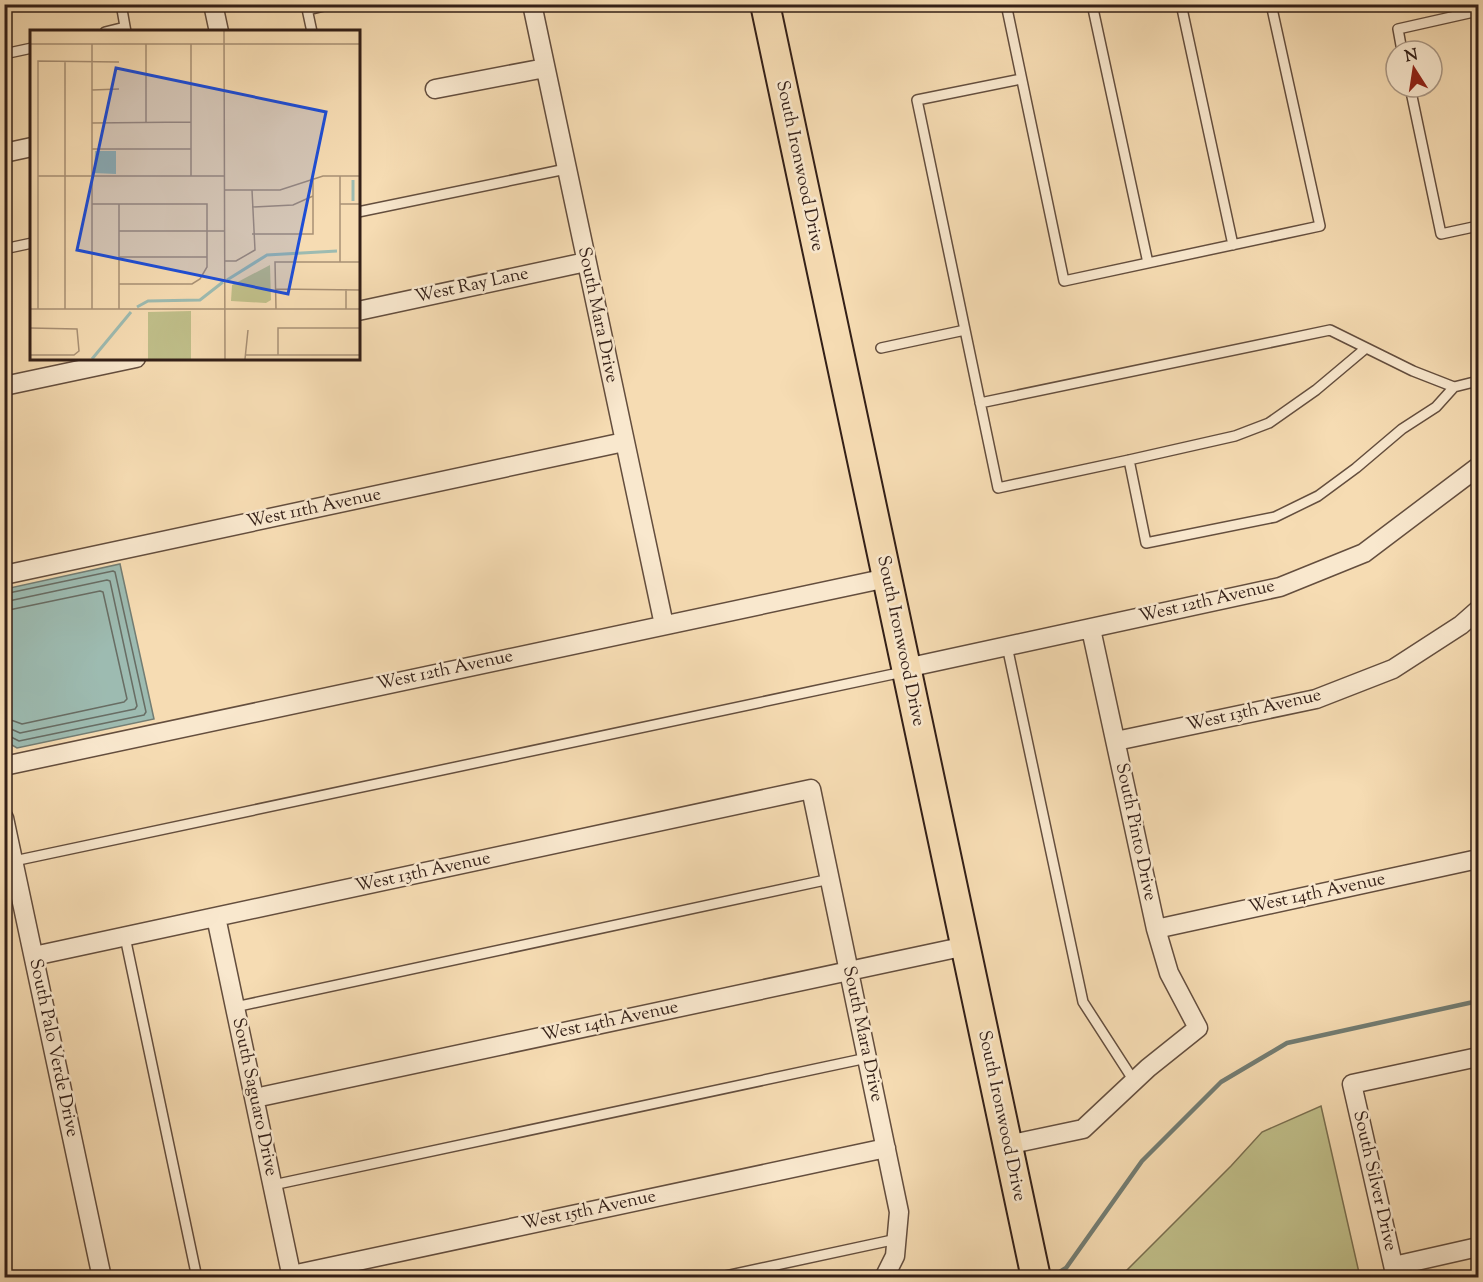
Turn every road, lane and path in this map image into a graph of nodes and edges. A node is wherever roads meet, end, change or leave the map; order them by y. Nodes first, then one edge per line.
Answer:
1 (121, 4) edge
2 (213, 4) edge
3 (332, 4) edge
4 (532, 4) edge
5 (765, 4) edge
6 (1006, 4) edge
7 (1092, 4) edge
8 (1181, 4) edge
9 (1271, 4) edge
10 (1477, 4) edge
11 (307, 7) edge
12 (1479, 11) edge
13 (126, 29) edge
14 (219, 30) edge
15 (312, 30) edge
16 (1400, 39) edge
17 (30, 48) edge
18 (4, 54) edge
19 (545, 68) junction
20 (1021, 79) junction
21 (435, 89) dead end
22 (1413, 99) edge
23 (30, 147) edge
24 (4, 153) edge
25 (566, 169) junction
26 (360, 212) edge
27 (1479, 226) edge
28 (30, 243) edge
29 (1233, 245) junction
30 (4, 249) edge
31 (586, 262) junction
32 (1148, 263) junction
33 (360, 311) edge
34 (965, 330) junction
35 (881, 348) dead end
36 (1366, 348) junction
37 (126, 360) edge
38 (1479, 381) edge
39 (4, 386) edge
40 (1454, 387) junction
41 (980, 403) junction
42 (624, 442) junction
43 (1129, 460) junction
44 (1479, 466) edge
45 (4, 575) edge
46 (887, 578) junction
47 (1479, 610) edge
48 (663, 625) junction
49 (1091, 628) junction
50 (1007, 646) junction
51 (907, 670) junction
52 (1116, 741) junction
53 (4, 766) edge
54 (811, 789) joint
55 (4, 818) edge
56 (1479, 860) edge
57 (14, 861) junction
58 (830, 879) junction
59 (216, 917) junction
60 (1156, 929) junction
61 (124, 937) junction
62 (966, 946) junction
63 (34, 956) junction
64 (848, 971) junction
65 (235, 1007) junction
66 (1479, 1057) edge
67 (867, 1058) junction
68 (1134, 1081) junction
69 (255, 1098) junction
70 (1007, 1145) junction
71 (886, 1148) junction
72 (273, 1185) junction
73 (897, 1239) junction
74 (1479, 1247) edge
75 (1035, 1272) edge
76 (1395, 1272) edge
77 (292, 1276) edge
78 (102, 1278) edge
79 (197, 1278) edge
80 (716, 1278) edge
81 (884, 1278) edge

1 - 13 lane
2 - 14 street
3 - 11 lane
4 - 19 street, South Mara Drive
5 - 46 main road, South Ironwood Drive
6 - 20 lane
7 - 32 lane
8 - 29 lane
9 - 29 lane
10 - 12 lane
11 - 15 lane
12 - 16 lane
17 - 18 lane
19 - 21 street
19 - 25 street, South Mara Drive
20 - 32 lane
20 - 34 lane
22 - 27 lane
23 - 24 street
25 - 26 lane
25 - 31 street, South Mara Drive
28 - 30 lane
29 - 32 lane
31 - 33 street, West Ray Lane
31 - 42 street, South Mara Drive
34 - 35 lane
34 - 41 lane
36 - 40 lane
36 - 41 lane
36 - 43 lane
37 - 39 street
38 - 40 lane
40 - 43 lane
41 - 43 lane
42 - 45 street, West 11th Avenue
42 - 48 street, South Mara Drive
44 - 49 street, West 12th Avenue
46 - 48 street, West 12th Avenue
46 - 51 main road, South Ironwood Drive
47 - 52 street, West 13th Avenue
48 - 53 street, West 12th Avenue
49 - 50 street, West 12th Avenue
49 - 52 street, South Pinto Drive
50 - 51 street, West 12th Avenue
50 - 68 lane
51 - 57 lane
51 - 62 main road, South Ironwood Drive
52 - 60 street, South Pinto Drive
54 - 58 street, South Mara Drive
54 - 59 street, West 13th Avenue
55 - 57 street, South Palo Verde Drive
56 - 60 street, West 14th Avenue
57 - 63 street, South Palo Verde Drive
58 - 64 street, South Mara Drive
58 - 65 lane
59 - 61 street, West 13th Avenue
59 - 65 street, South Saguaro Drive
60 - 68 street, South Pinto Drive
61 - 63 street, West 13th Avenue
61 - 79 lane
62 - 64 street, West 14th Avenue
62 - 70 main road, South Ironwood Drive
63 - 78 street, South Palo Verde Drive
64 - 67 street, South Mara Drive
64 - 69 street, West 14th Avenue
65 - 69 street, South Saguaro Drive
66 - 76 street, South Silver Drive
67 - 71 street, South Mara Drive
67 - 72 lane
68 - 70 street
69 - 72 street, South Saguaro Drive
70 - 75 main road, South Ironwood Drive
71 - 73 street, South Mara Drive
71 - 77 street, West 15th Avenue
72 - 77 street, South Saguaro Drive
73 - 80 lane
73 - 81 street, South Mara Drive
74 - 76 street

